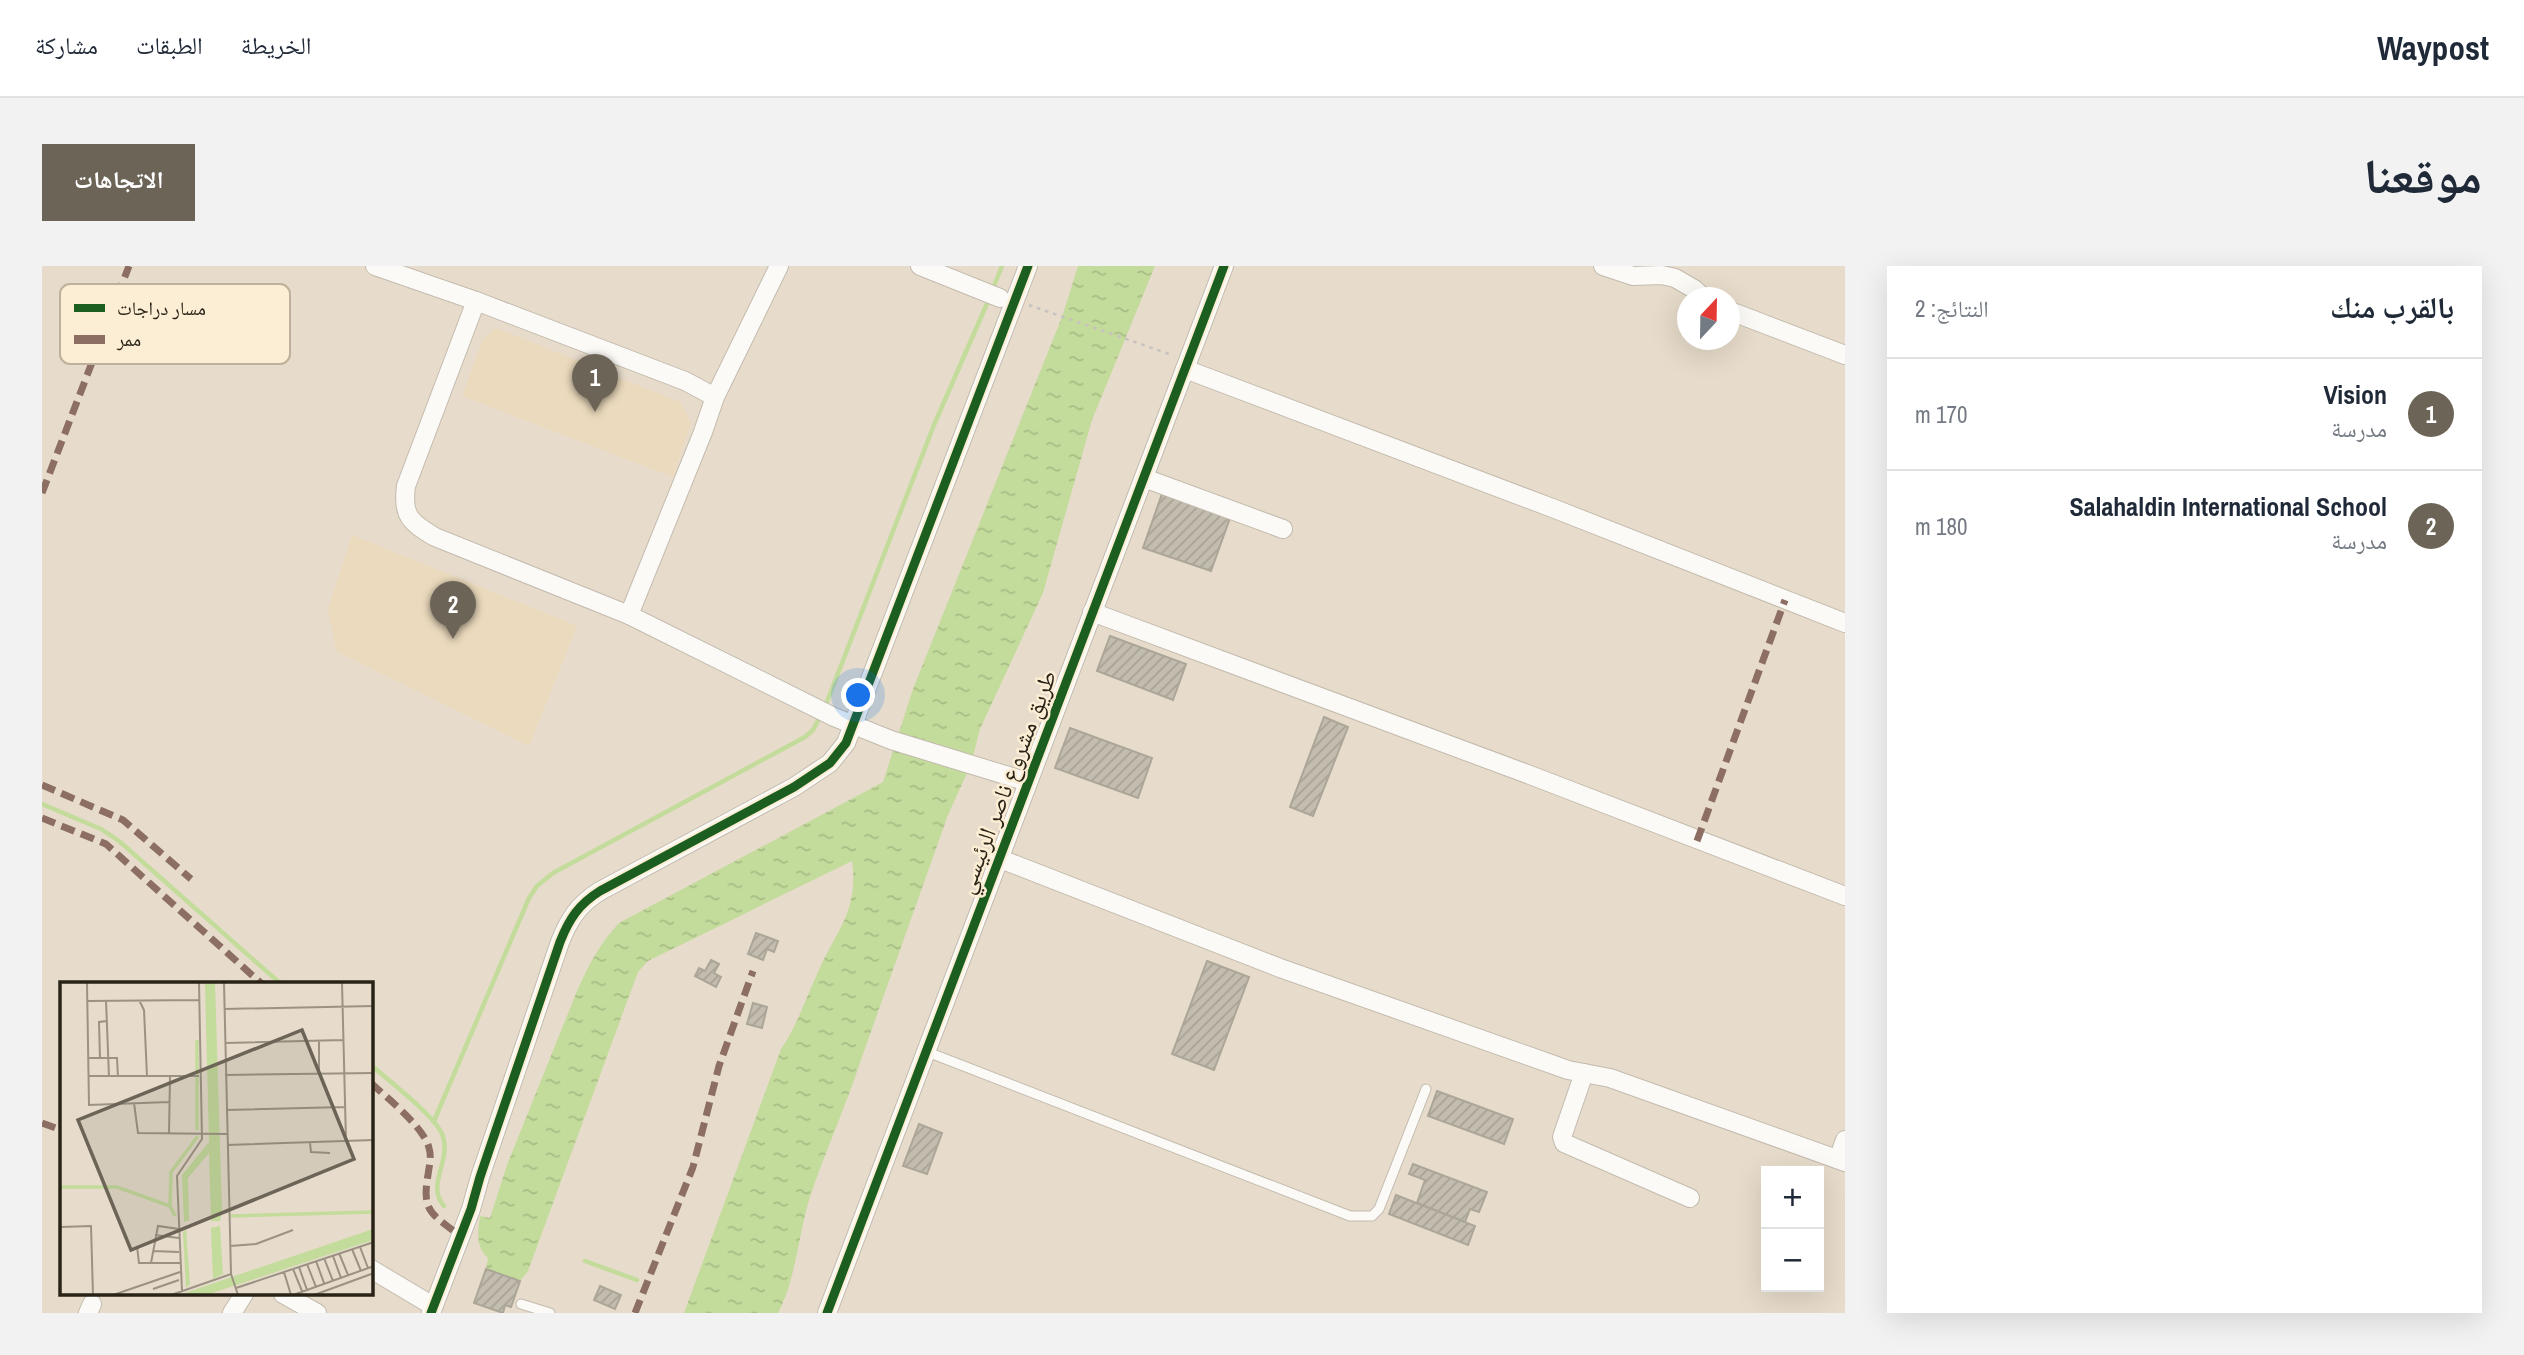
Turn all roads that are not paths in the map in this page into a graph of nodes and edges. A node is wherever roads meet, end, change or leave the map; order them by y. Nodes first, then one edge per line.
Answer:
1 (375, 266) edge
2 (779, 266) edge
3 (920, 266) edge
4 (1028, 266) edge
5 (1224, 266) edge
6 (1604, 266) edge
7 (1691, 287) edge
8 (1000, 298) dead end
9 (475, 301) junction
10 (1740, 315) edge
11 (1845, 355) edge
12 (1186, 365) junction
13 (715, 397) junction
14 (1144, 478) junction
15 (1283, 529) dead end
16 (1092, 612) junction
17 (629, 615) junction
18 (1844, 619) edge
19 (854, 725) junction
20 (1028, 782) junction
21 (998, 858) junction
22 (1845, 896) edge
23 (925, 1051) junction
24 (1584, 1073) junction
25 (1426, 1089) dead end
26 (1845, 1140) edge
27 (1841, 1160) edge
28 (1690, 1198) dead end
29 (373, 1270) edge
30 (243, 1296) edge
31 (287, 1296) edge
32 (521, 1304) dead end
33 (432, 1309) edge
34 (538, 1311) edge
35 (232, 1313) edge
36 (317, 1313) edge
37 (550, 1313) edge
38 (827, 1313) edge

1 - 9 street
2 - 13 street
3 - 8 street
4 - 19 street
5 - 12 street, طريق مشروع ناصر الرئيسي
6 - 7 street
9 - 13 street
9 - 17 street
10 - 11 street
12 - 14 street, طريق مشروع ناصر الرئيسي
12 - 18 street
13 - 17 street
14 - 15 street
14 - 16 street, طريق مشروع ناصر الرئيسي
16 - 20 street, طريق مشروع ناصر الرئيسي
16 - 22 street
17 - 19 street
19 - 20 street
19 - 33 street
20 - 21 street, طريق مشروع ناصر الرئيسي
21 - 23 street, طريق مشروع ناصر الرئيسي
21 - 24 street
23 - 25 lane
23 - 38 street, طريق مشروع ناصر الرئيسي
24 - 27 street
24 - 28 street
26 - 27 street
29 - 33 street
30 - 35 street
31 - 36 street
32 - 34 lane
34 - 37 lane

